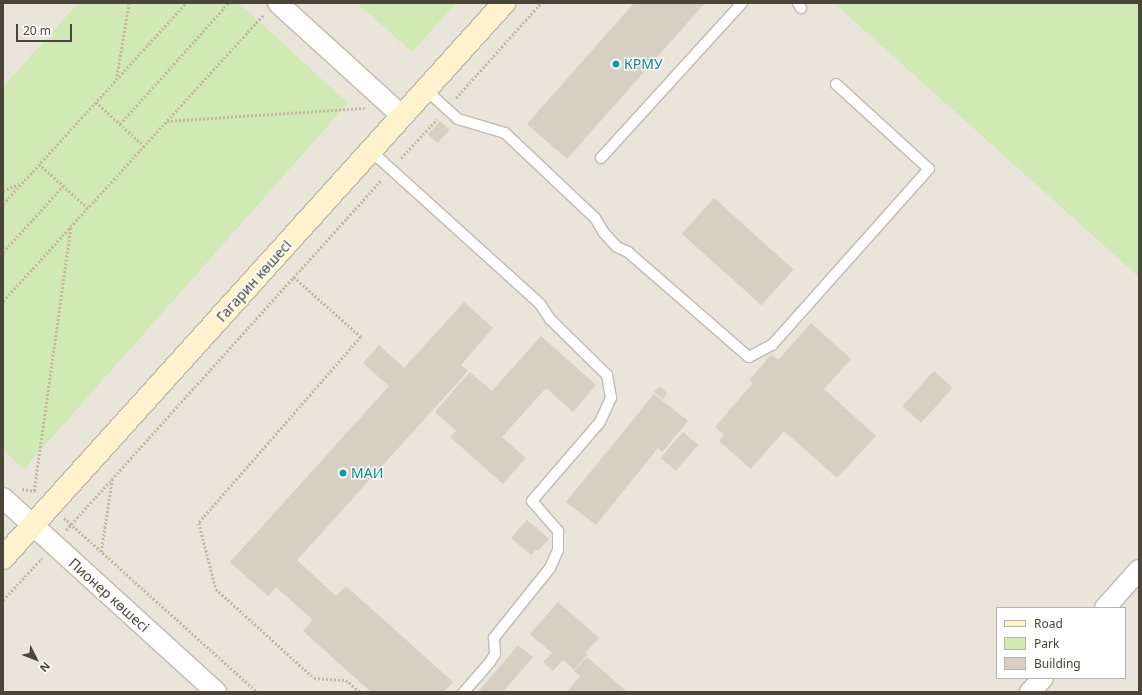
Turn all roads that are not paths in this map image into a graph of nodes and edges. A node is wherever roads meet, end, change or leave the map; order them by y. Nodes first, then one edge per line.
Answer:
1 (504, 3) edge
2 (742, 3) edge
3 (274, 6) edge
4 (836, 84) dead end
5 (426, 90) junction
6 (397, 111) junction
7 (372, 152) junction
8 (601, 158) dead end
9 (3, 498) edge
10 (33, 525) junction
11 (3, 558) edge
12 (1139, 570) edge
13 (1106, 607) edge
14 (216, 692) edge
15 (464, 692) edge

1 - 5 main road, Гагарин көшесі
2 - 8 lane
3 - 6 street
4 - 5 lane
5 - 6 main road, Гагарин көшесі
6 - 7 main road, Гагарин көшесі
7 - 10 main road, Гагарин көшесі
7 - 15 lane
9 - 10 street, Пионер көшесі
10 - 11 main road, Гагарин көшесі
10 - 14 street, Пионер көшесі
12 - 13 street

